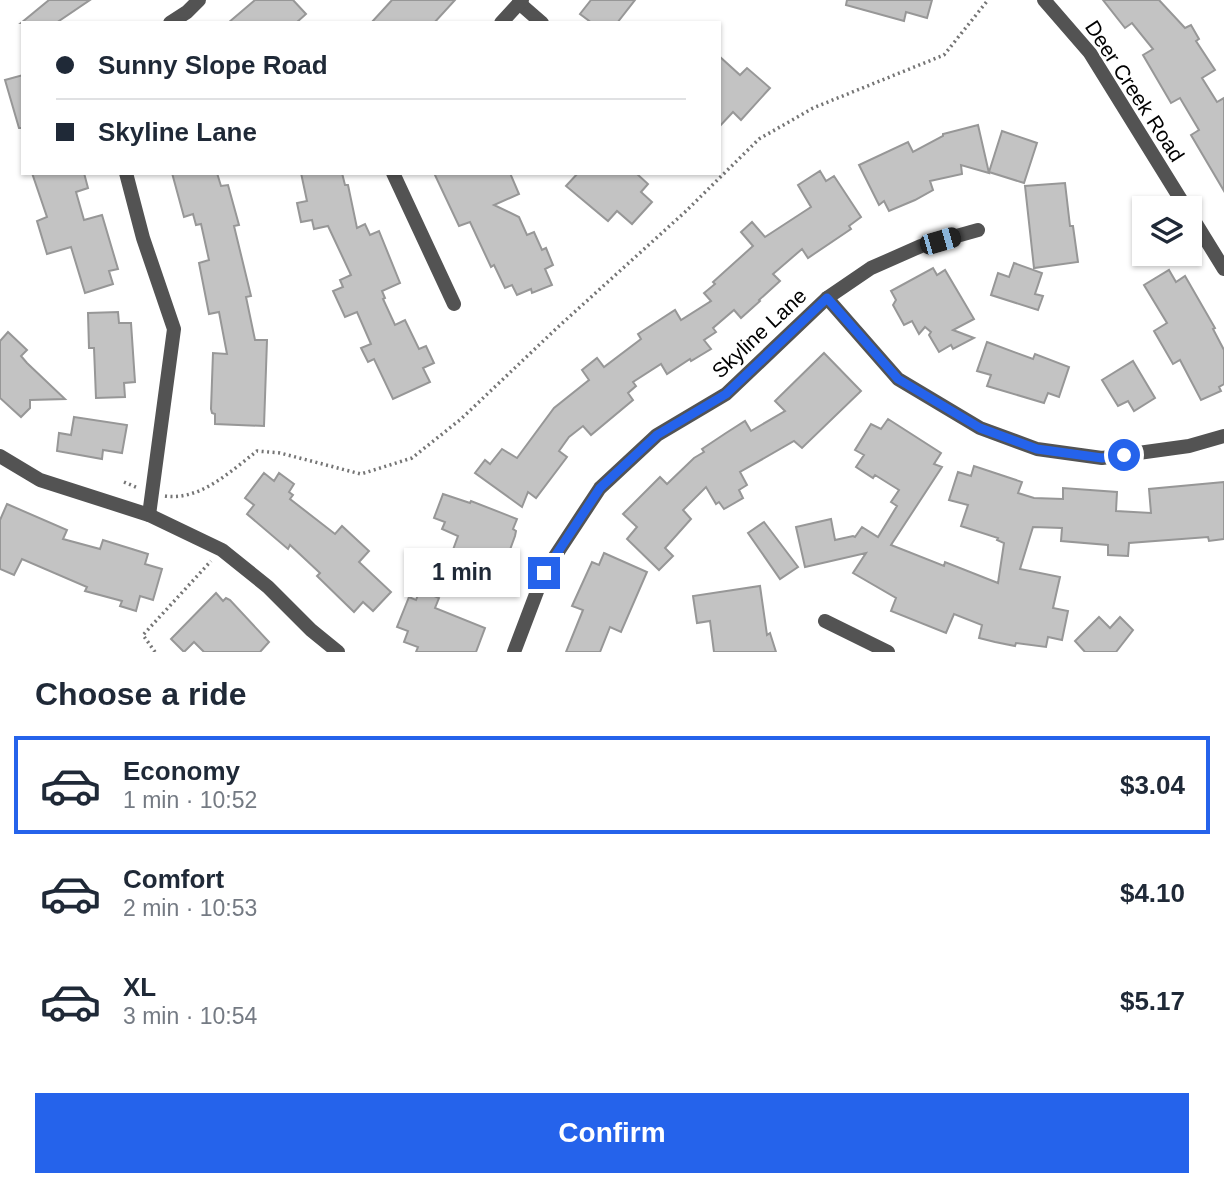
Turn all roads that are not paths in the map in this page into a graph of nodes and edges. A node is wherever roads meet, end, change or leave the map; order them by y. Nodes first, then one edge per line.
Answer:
1 (199, 0) edge
2 (1044, 0) edge
3 (521, 1) edge
4 (173, 21) edge
5 (503, 21) edge
6 (540, 21) edge
7 (127, 175) edge
8 (394, 175) edge
9 (1179, 196) edge
10 (978, 230) dead end
11 (1202, 233) edge
12 (1224, 269) edge
13 (827, 298) junction
14 (454, 304) dead end
15 (1224, 436) edge
16 (0, 456) edge
17 (149, 514) junction
18 (825, 621) dead end
19 (338, 652) edge
20 (514, 652) edge
21 (888, 652) edge

1 - 4 street
2 - 9 street, Deer Creek Road
3 - 5 street
3 - 6 street
7 - 17 street
8 - 14 street
10 - 13 street, Skyline Lane
11 - 12 street
13 - 15 street
13 - 20 street, Skyline Lane
16 - 17 street
17 - 19 street
18 - 21 street

